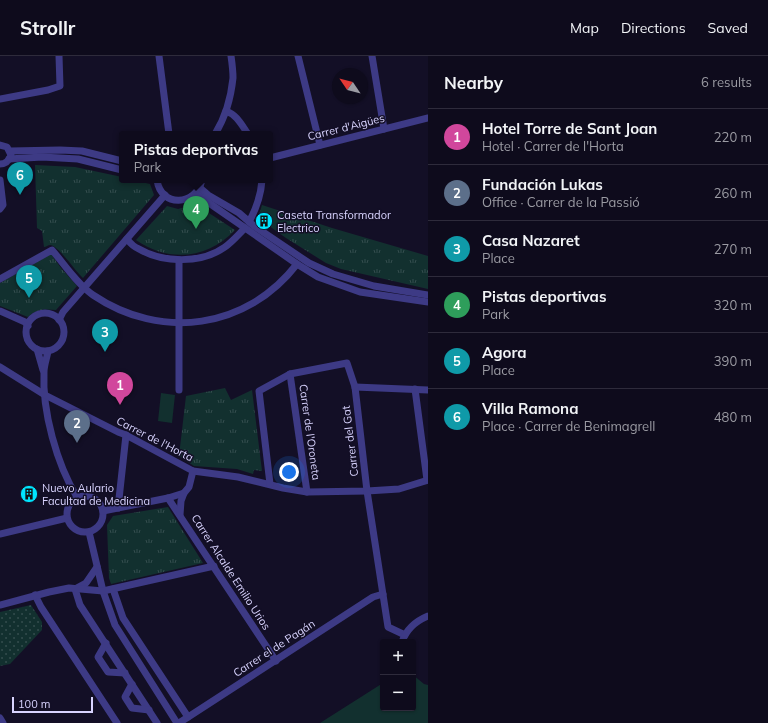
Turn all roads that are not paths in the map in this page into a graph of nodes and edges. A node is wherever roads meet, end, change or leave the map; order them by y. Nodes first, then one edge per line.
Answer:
1 (59, 56) edge
2 (159, 56) edge
3 (231, 56) edge
4 (298, 56) edge
5 (372, 56) edge
6 (0, 99) edge
7 (226, 111) junction
8 (428, 118) edge
9 (384, 129) junction
10 (169, 131) edge
11 (217, 131) edge
12 (246, 131) edge
13 (0, 145) edge
14 (320, 146) junction
15 (10, 151) junction
16 (273, 157) edge
17 (9, 160) junction
18 (119, 160) edge
19 (0, 164) edge
20 (119, 169) edge
21 (0, 171) edge
22 (0, 180) edge
23 (157, 183) edge
24 (201, 183) edge
25 (262, 183) edge
26 (198, 191) junction
27 (165, 195) junction
28 (0, 209) edge
29 (247, 225) junction
30 (127, 239) junction
31 (179, 260) junction
32 (297, 264) junction
33 (0, 279) edge
34 (84, 288) junction
35 (428, 295) edge
36 (428, 302) edge
37 (0, 311) edge
38 (57, 318) junction
39 (28, 323) junction
40 (180, 324) junction
41 (37, 349) junction
42 (48, 351) junction
43 (0, 367) edge
44 (44, 371) junction
45 (290, 374) junction
46 (355, 387) junction
47 (415, 389) junction
48 (179, 390) dead end
49 (428, 390) edge
50 (45, 395) junction
51 (126, 435) junction
52 (193, 471) junction
53 (428, 480) edge
54 (270, 484) junction
55 (307, 492) junction
56 (367, 492) junction
57 (184, 493) junction
58 (77, 498) junction
59 (168, 498) junction
60 (118, 508) junction
61 (103, 511) junction
62 (180, 515) junction
63 (67, 518) junction
64 (89, 532) junction
65 (0, 534) edge
66 (214, 566) junction
67 (97, 567) junction
68 (86, 583) junction
69 (101, 583) junction
70 (75, 588) junction
71 (113, 589) junction
72 (103, 591) junction
73 (383, 594) junction
74 (35, 595) junction
75 (0, 605) edge
76 (428, 616) edge
77 (405, 635) junction
78 (403, 639) edge
79 (106, 643) junction
80 (276, 661) junction
81 (125, 673) junction
82 (132, 684) junction
83 (149, 710) junction
84 (188, 717) junction
85 (0, 718) edge
86 (3, 723) edge
87 (117, 723) edge
88 (157, 723) edge
89 (178, 723) edge

1 - 6 street
2 - 10 street
3 - 7 street
4 - 14 street
5 - 9 street
7 - 11 street
7 - 12 street
8 - 9 street, Carrer d'Aigües
9 - 14 street, Carrer d'Aigües
13 - 15 street
14 - 16 street, Carrer d'Aigües
15 - 17 street
15 - 18 street
17 - 19 street
17 - 20 street
19 - 21 street
22 - 28 street
23 - 27 street
24 - 26 street
25 - 29 street
26 - 27 street
26 - 29 street
27 - 30 street
29 - 31 street
29 - 32 street
29 - 35 street
30 - 31 street
30 - 34 street
31 - 40 street
32 - 36 street
32 - 40 street
33 - 34 street
34 - 38 street
34 - 40 street
37 - 39 street
38 - 39 street
38 - 42 street
39 - 41 street
40 - 48 street
41 - 42 street
41 - 44 street
42 - 44 street
43 - 50 street, Carrer de l'Horta
44 - 50 street
45 - 46 street, Carrer del Gat
45 - 54 street
45 - 55 street, Carrer de l'Oroneta
46 - 47 street
46 - 56 street, Carrer del Gat
47 - 49 street
47 - 53 street
50 - 51 street, Carrer de l'Horta
50 - 58 street
51 - 52 street, Carrer de l'Horta
51 - 60 street
52 - 54 street, Carrer de l'Horta
52 - 57 street, Carrer Alcalde Emilio Urios
53 - 56 street, Carrer de l'Horta
54 - 55 street, Carrer de l'Horta
55 - 56 street, Carrer de l'Horta
56 - 73 street, Carrer del Gat
57 - 59 street
57 - 62 street, Carrer Alcalde Emilio Urios
58 - 61 street
58 - 63 street
59 - 60 street
59 - 62 street, Carrer Alcalde Emilio Urios
60 - 61 street
61 - 64 street
62 - 66 street, Carrer Alcalde Emilio Urios
63 - 64 street
63 - 65 street
64 - 67 street
66 - 71 street
66 - 80 street, Carrer Alcalde Emilio Urios
67 - 68 street
67 - 69 street
68 - 69 street
68 - 70 street
69 - 72 street
70 - 72 street
70 - 74 street
70 - 79 street
71 - 72 street
71 - 84 street
72 - 89 street
73 - 77 street, Carrer del Gat
73 - 80 street, Carrer el de Pagán
74 - 75 street
74 - 87 street
76 - 77 street
77 - 78 street
79 - 81 street
79 - 81 street
80 - 84 street, Carrer el de Pagán
81 - 82 street
82 - 83 street
82 - 83 street
83 - 88 street
84 - 89 street, Carrer el de Pagán
85 - 86 street

